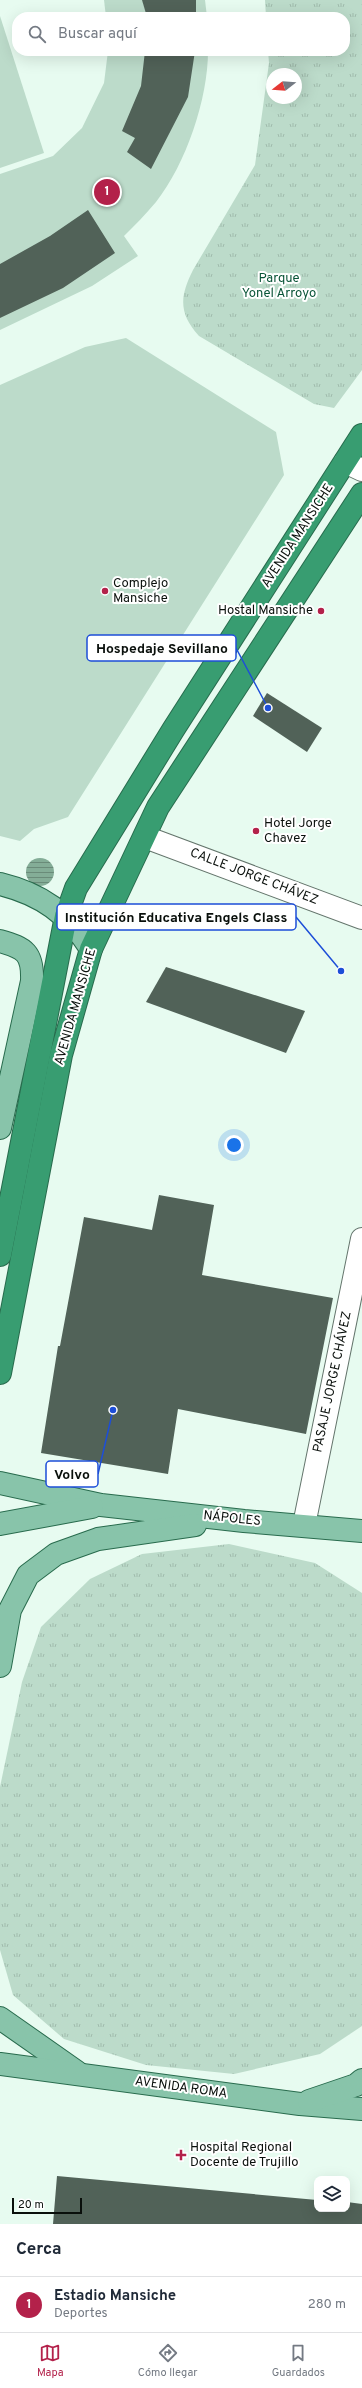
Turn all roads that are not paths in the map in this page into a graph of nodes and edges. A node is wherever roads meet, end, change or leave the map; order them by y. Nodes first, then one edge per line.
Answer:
1 (362, 435) edge
2 (354, 466) edge
3 (362, 494) edge
4 (145, 837) junction
5 (0, 884) edge
6 (66, 916) junction
7 (362, 918) edge
8 (0, 941) edge
9 (91, 949) junction
10 (0, 1128) edge
11 (362, 1239) edge
12 (0, 1255) edge
13 (0, 1373) edge
14 (0, 1483) edge
15 (102, 1505) junction
16 (244, 1521) junction
17 (0, 1524) edge
18 (304, 1525) junction
19 (362, 1531) edge
20 (0, 1666) edge
21 (0, 2018) edge
22 (0, 2064) edge
23 (80, 2074) junction
24 (362, 2080) edge
25 (300, 2104) junction
26 (362, 2109) edge

1 - 2 highway, AVENIDA MANSICHE
2 - 6 highway, AVENIDA MANSICHE
3 - 4 highway, AVENIDA MANSICHE
4 - 7 street, CALLE JORGE CHÁVEZ
4 - 9 highway, AVENIDA MANSICHE
5 - 6 main road
6 - 9 main road
6 - 12 highway, AVENIDA MANSICHE
8 - 10 main road
9 - 13 highway, AVENIDA MANSICHE
11 - 18 street, PASAJE JORGE CHÁVEZ
14 - 15 main road
15 - 16 main road, NÁPOLES
15 - 17 main road
16 - 18 main road, NÁPOLES
16 - 20 main road
18 - 19 main road, NÁPOLES
21 - 23 main road
22 - 23 main road, AVENIDA ROMA
23 - 25 main road, AVENIDA ROMA
24 - 25 main road
25 - 26 main road, AVENIDA ROMA

